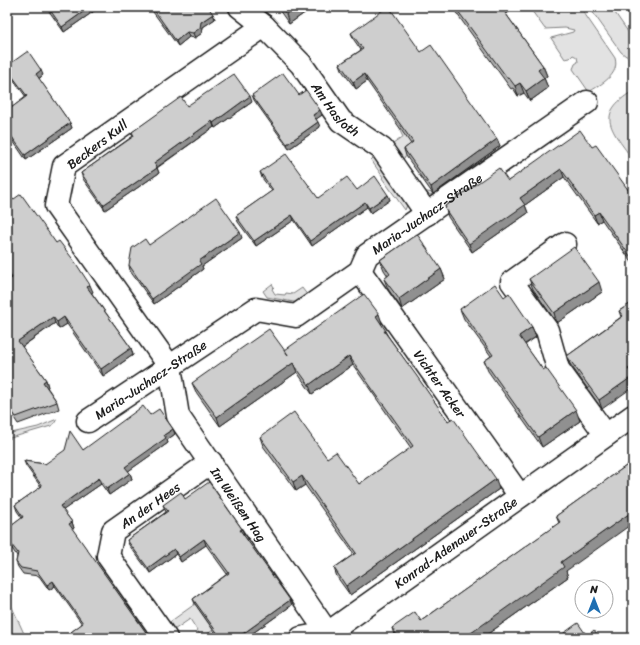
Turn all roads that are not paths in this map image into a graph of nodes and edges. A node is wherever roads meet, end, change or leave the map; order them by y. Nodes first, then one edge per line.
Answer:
1 (240, 7) edge
2 (264, 26) junction
3 (587, 102) dead end
4 (427, 214) junction
5 (565, 244) dead end
6 (360, 271) junction
7 (170, 367) junction
8 (633, 416) edge
9 (88, 422) dead end
10 (606, 435) junction
11 (211, 462) junction
12 (520, 496) junction
13 (330, 636) edge
14 (166, 638) edge
15 (301, 638) edge

1 - 2 street, Am Hasloth
2 - 4 street, Am Hasloth
2 - 7 street, Beckers Kull
3 - 4 street, Maria-Juchacz-Straße
4 - 6 street, Maria-Juchacz-Straße
5 - 10 street
6 - 7 street, Maria-Juchacz-Straße
6 - 12 street, Vichter Acker
7 - 9 street, Maria-Juchacz-Straße
7 - 11 street, Im Weißen Hag
8 - 10 street, Konrad-Adenauer-Straße
10 - 12 street, Konrad-Adenauer-Straße
11 - 13 street, Im Weißen Hag
11 - 14 street, An der Hees
12 - 13 street, Konrad-Adenauer-Straße
13 - 15 street, Konrad-Adenauer-Straße

